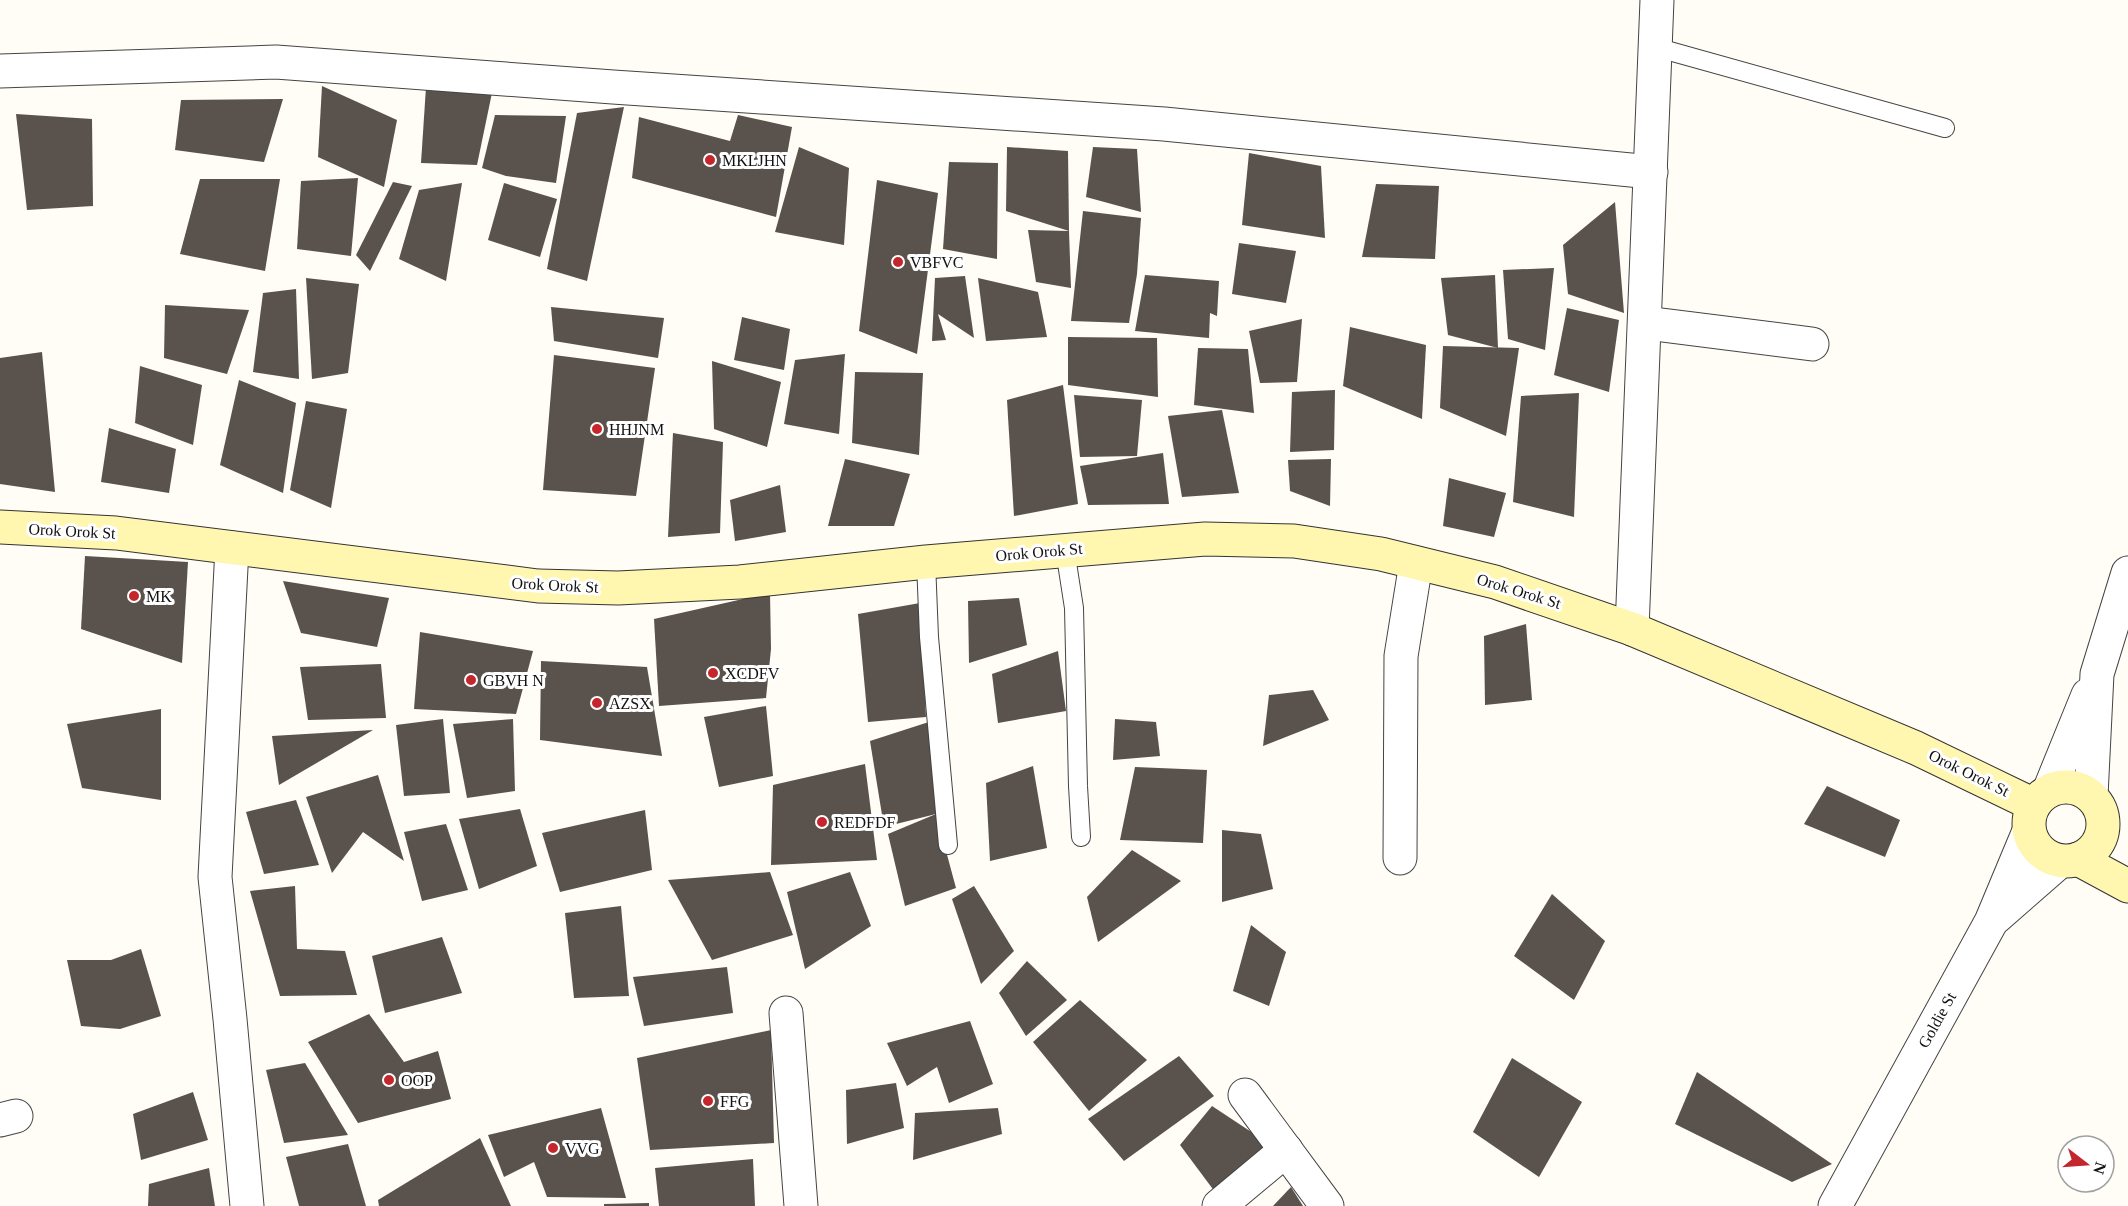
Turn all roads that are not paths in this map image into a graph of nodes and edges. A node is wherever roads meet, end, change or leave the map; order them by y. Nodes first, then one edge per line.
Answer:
1 (1657, 0) edge
2 (1655, 47) junction
3 (0, 71) edge
4 (1945, 128) dead end
5 (1651, 172) junction
6 (1646, 323) junction
7 (1812, 344) dead end
8 (0, 527) edge
9 (232, 548) junction
10 (1065, 550) junction
11 (926, 562) junction
12 (1416, 563) junction
13 (2128, 573) edge
14 (1632, 629) junction
15 (2097, 674) junction
16 (2091, 796) junction
17 (2037, 809) junction
18 (1081, 837) dead end
19 (2115, 838) edge
20 (948, 845) dead end
21 (1401, 858) dead end
22 (2069, 860) junction
23 (2128, 886) edge
24 (1991, 922) junction
25 (786, 1013) dead end
26 (1245, 1095) dead end
27 (1286, 1150) junction
28 (247, 1206) edge
29 (801, 1206) edge
30 (1219, 1206) edge
31 (1328, 1206) edge
32 (1835, 1206) edge

1 - 2 street
2 - 4 lane
2 - 5 street
3 - 5 street
5 - 6 street
6 - 7 street
6 - 14 street
8 - 9 main road, Orok Orok St
9 - 11 main road, Orok Orok St
9 - 28 street
10 - 11 main road, Orok Orok St
10 - 12 main road, Orok Orok St
10 - 18 lane
11 - 20 lane
12 - 14 main road, Orok Orok St
12 - 21 street
13 - 15 street
14 - 17 main road, Orok Orok St
15 - 16 street
15 - 17 street, Goldie St
16 - 17 main road
16 - 19 main road
17 - 22 main road
17 - 24 street, Goldie St
19 - 22 main road
22 - 23 main road
22 - 24 street
24 - 32 street, Goldie St
25 - 29 street
26 - 27 street
27 - 30 street
27 - 31 street

